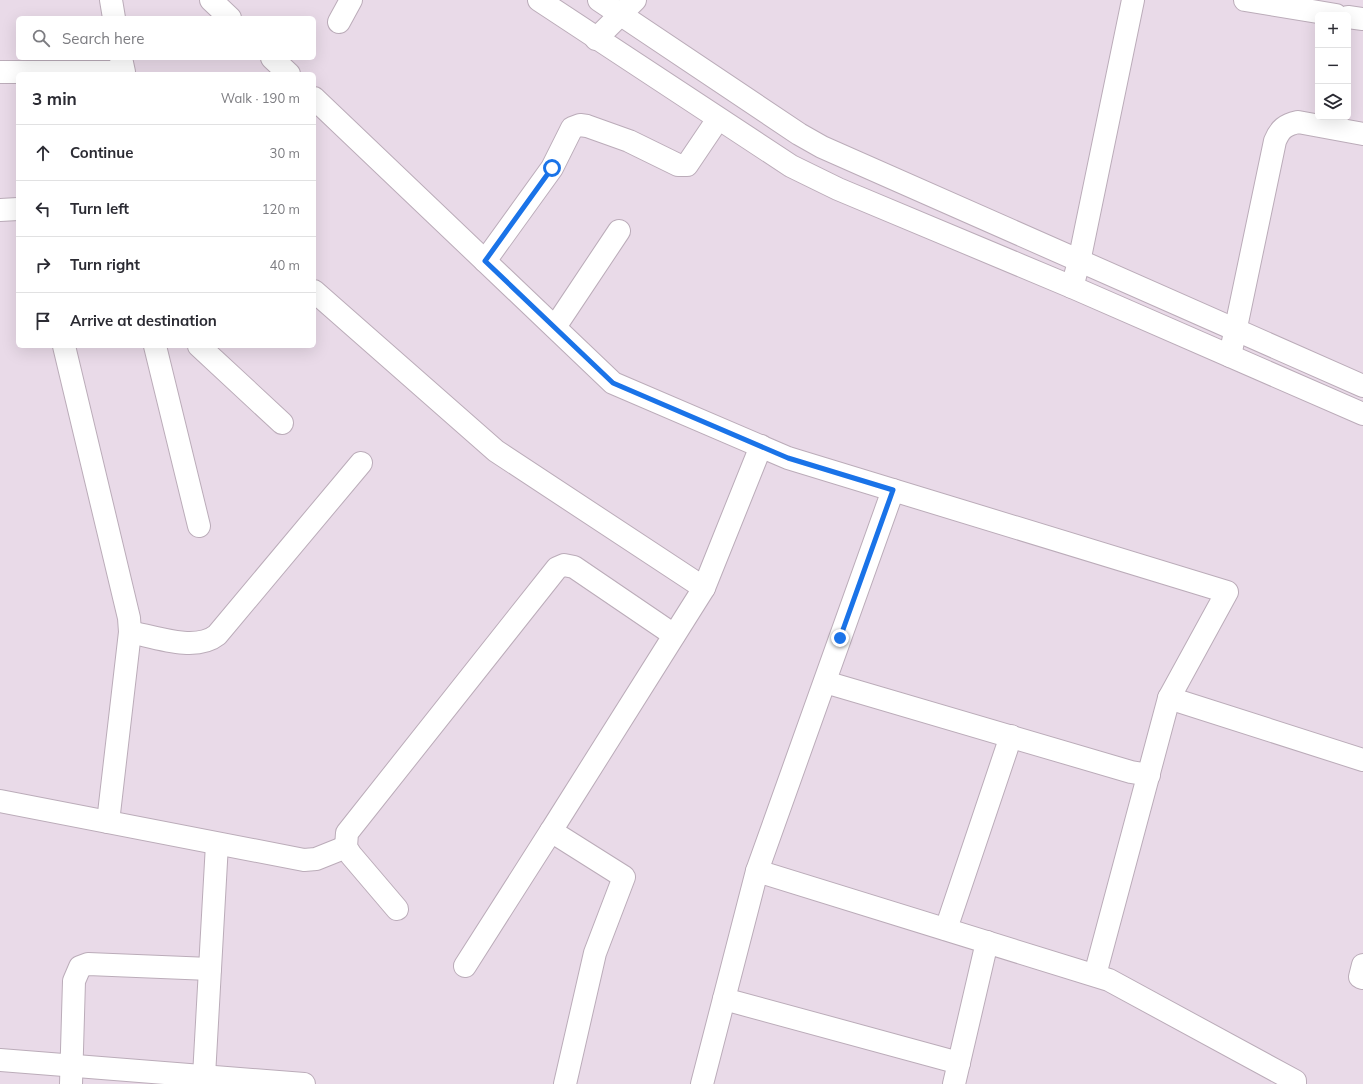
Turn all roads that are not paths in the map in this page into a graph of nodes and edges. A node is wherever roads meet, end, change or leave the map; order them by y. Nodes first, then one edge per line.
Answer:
1 (111, 0) edge
2 (211, 0) edge
3 (351, 0) edge
4 (540, 0) edge
5 (599, 0) edge
6 (1133, 0) edge
7 (1244, 0) edge
8 (628, 7) edge
9 (1318, 12) edge
10 (114, 16) edge
11 (228, 16) edge
12 (1351, 17) edge
13 (1363, 19) edge
14 (339, 22) dead end
15 (596, 39) junction
16 (274, 60) edge
17 (124, 68) edge
18 (0, 72) edge
19 (287, 72) edge
20 (316, 100) edge
21 (718, 118) junction
22 (1363, 134) edge
23 (16, 209) edge
24 (0, 210) edge
25 (619, 231) dead end
26 (485, 261) junction
27 (1079, 262) junction
28 (1072, 287) junction
29 (316, 292) edge
30 (555, 327) junction
31 (1237, 330) junction
32 (64, 348) edge
33 (155, 348) edge
34 (201, 348) edge
35 (1230, 356) junction
36 (1363, 386) edge
37 (1363, 414) edge
38 (282, 423) dead end
39 (761, 446) junction
40 (361, 463) dead end
41 (893, 490) junction
42 (199, 526) dead end
43 (704, 588) junction
44 (130, 632) junction
45 (674, 635) junction
46 (825, 682) junction
47 (1169, 698) junction
48 (1011, 736) junction
49 (1363, 760) edge
50 (1149, 775) junction
51 (0, 801) edge
52 (108, 822) junction
53 (551, 831) junction
54 (217, 844) junction
55 (346, 847) junction
56 (757, 871) junction
57 (397, 909) dead end
58 (946, 929) junction
59 (987, 942) junction
60 (1363, 965) edge
61 (465, 966) dead end
62 (210, 968) junction
63 (1095, 975) junction
64 (1363, 978) edge
65 (724, 999) junction
66 (0, 1060) edge
67 (957, 1074) edge
68 (72, 1075) edge
69 (204, 1076) junction
70 (304, 1084) edge
71 (565, 1084) edge
72 (702, 1084) edge
73 (1295, 1084) edge

1 - 10 street
2 - 11 street
3 - 14 street
4 - 15 street
5 - 8 street
6 - 27 street
7 - 9 street
8 - 15 street
8 - 27 street
12 - 13 street
15 - 21 street
16 - 19 street
17 - 18 street
20 - 26 street
21 - 26 street
21 - 28 street
22 - 31 street
23 - 24 street
25 - 30 street
26 - 30 street
27 - 28 street
27 - 31 street
28 - 35 street
29 - 43 street
30 - 39 street
31 - 35 street
31 - 36 street
32 - 44 street
33 - 42 street
34 - 38 street
35 - 37 street
39 - 41 street
39 - 43 street
40 - 44 street
41 - 46 street
41 - 47 street
43 - 45 street
44 - 52 street
45 - 53 street
45 - 55 street
46 - 48 street
46 - 56 street
47 - 49 street
47 - 50 street
48 - 50 street
48 - 58 street
50 - 63 street
51 - 52 street
52 - 54 street
53 - 61 street
53 - 71 street
54 - 55 street
54 - 62 street
55 - 57 street
56 - 58 street
56 - 65 street
58 - 59 street
59 - 63 street
59 - 67 street
60 - 64 street
62 - 68 street
62 - 69 street
63 - 73 street
65 - 67 street
65 - 72 street
66 - 68 street
68 - 69 street
69 - 70 street

